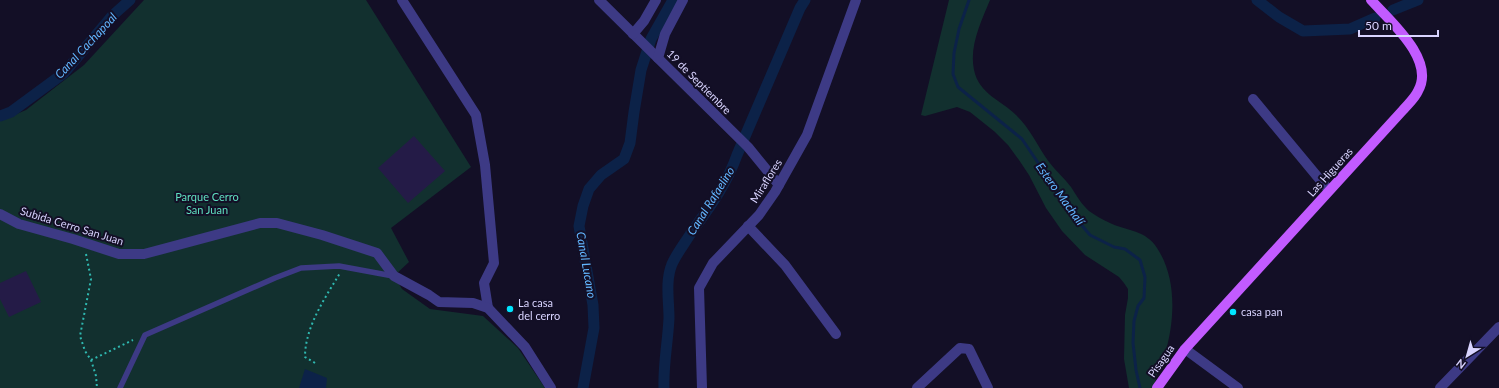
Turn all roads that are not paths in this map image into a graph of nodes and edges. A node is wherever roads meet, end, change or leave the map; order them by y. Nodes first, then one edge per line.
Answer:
1 (402, 0) edge
2 (599, 0) edge
3 (656, 0) edge
4 (683, 0) edge
5 (856, 0) edge
6 (1371, 0) edge
7 (633, 34) junction
8 (656, 56) junction
9 (1252, 99) dead end
10 (780, 185) junction
11 (1329, 190) junction
12 (0, 214) edge
13 (748, 226) junction
14 (394, 276) junction
15 (488, 308) junction
16 (1499, 327) edge
17 (836, 334) dead end
18 (1185, 348) junction
19 (1158, 387) edge
20 (120, 388) edge
21 (551, 388) edge
22 (702, 388) edge
23 (917, 388) edge
24 (988, 388) edge
25 (1238, 388) edge
26 (1440, 388) edge

1 - 15 street
2 - 7 street, 19 de Septiembre
3 - 7 street
4 - 8 street
5 - 10 street, Miraflores
6 - 11 main road, Las Higueras
7 - 8 street, 19 de Septiembre
8 - 10 street, 19 de Septiembre
9 - 11 street
10 - 13 street, Miraflores
11 - 18 main road, Las Higueras
12 - 14 street, Subida Cerro San Juan
13 - 17 street
13 - 22 street, Miraflores
14 - 15 street, Subida Cerro San Juan
14 - 20 lane
15 - 21 street
16 - 26 street
18 - 19 main road, Pisagua
18 - 25 street
23 - 24 street

